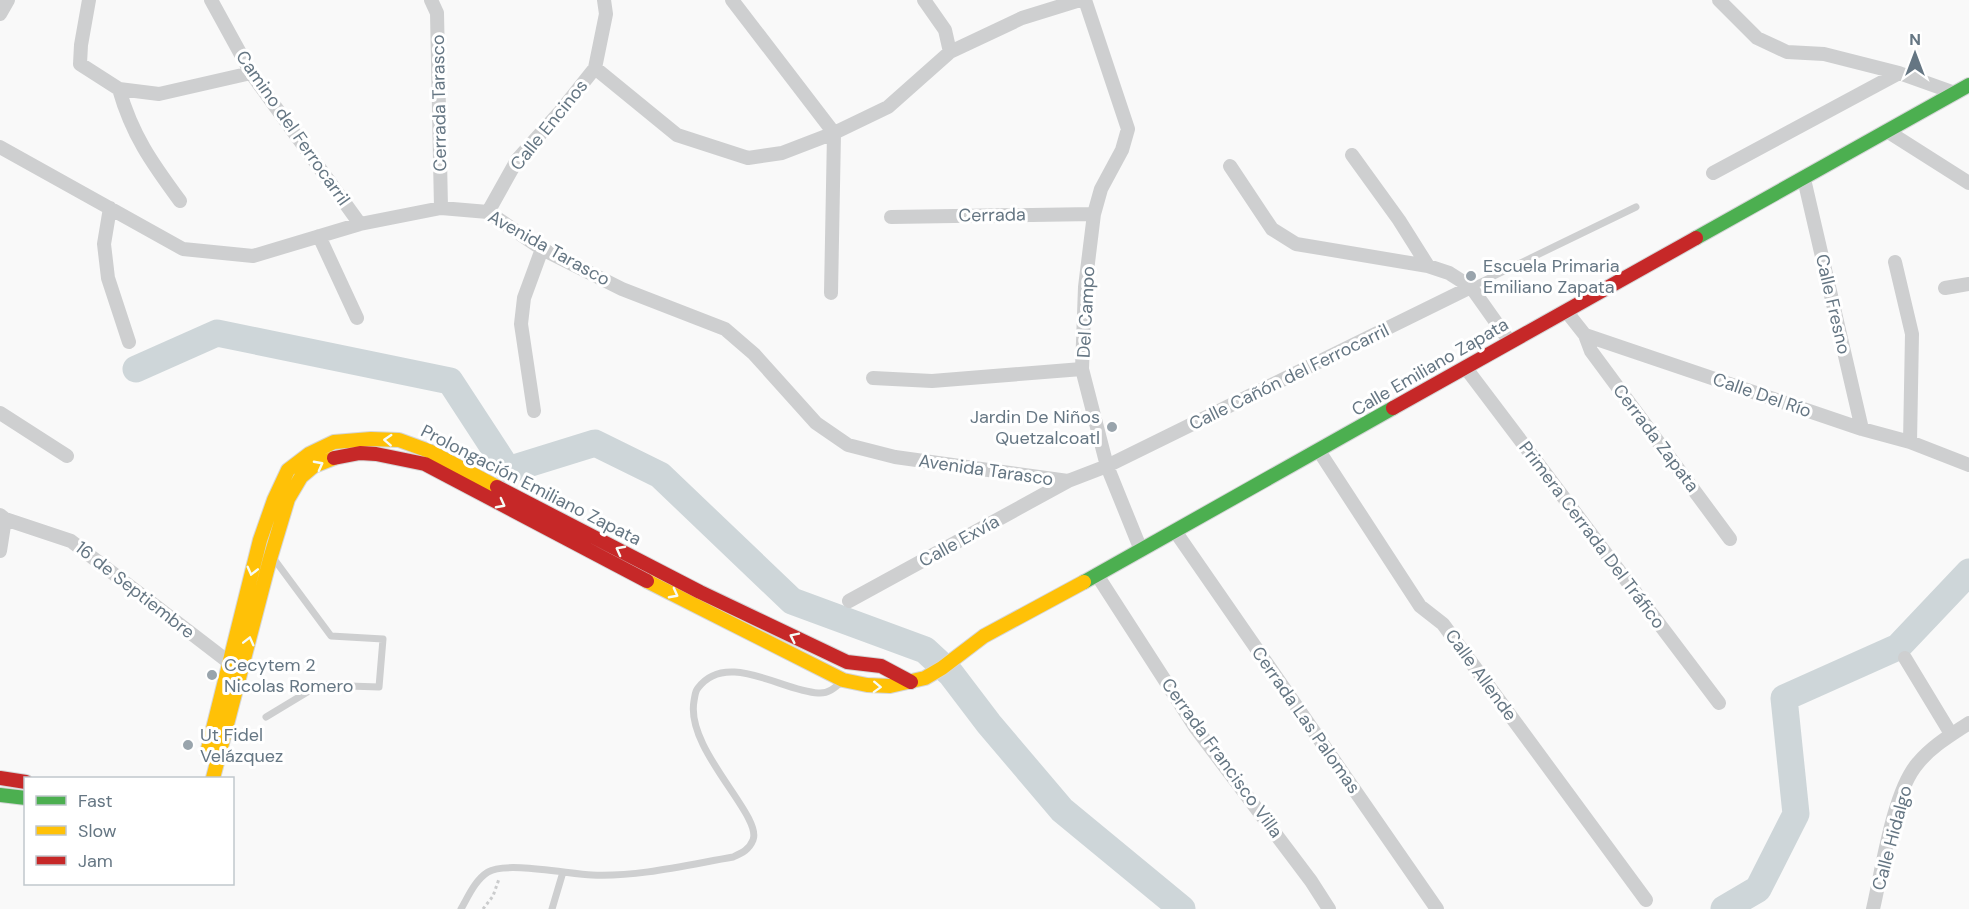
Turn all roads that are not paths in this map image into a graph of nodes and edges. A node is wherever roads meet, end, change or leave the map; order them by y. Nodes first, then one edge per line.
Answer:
1 (8, 0) edge
2 (89, 0) edge
3 (211, 0) edge
4 (431, 0) edge
5 (604, 0) edge
6 (732, 0) edge
7 (924, 0) edge
8 (1080, 0) edge
9 (1085, 0) edge
10 (1719, 0) edge
11 (0, 14) edge
12 (950, 52) junction
13 (595, 68) junction
14 (251, 73) junction
15 (1899, 74) junction
16 (1969, 85) edge
17 (119, 89) junction
18 (1955, 93) junction
19 (1887, 131) junction
20 (834, 133) junction
21 (0, 147) edge
22 (1352, 155) dead end
23 (1230, 165) dead end
24 (1713, 173) dead end
25 (1804, 179) junction
26 (1969, 183) edge
27 (180, 201) dead end
28 (1636, 207) dead end
29 (110, 208) junction
30 (441, 208) junction
31 (488, 212) junction
32 (1094, 214) junction
33 (891, 217) dead end
34 (360, 224) junction
35 (319, 236) junction
36 (542, 249) junction
37 (1894, 262) dead end
38 (1428, 266) junction
39 (1969, 284) edge
40 (1470, 287) junction
41 (1945, 288) dead end
42 (831, 293) dead end
43 (1566, 311) junction
44 (357, 318) dead end
45 (1585, 335) junction
46 (129, 342) dead end
47 (1510, 342) junction
48 (1465, 367) junction
49 (1083, 369) junction
50 (873, 378) dead end
51 (534, 411) dead end
52 (0, 412) edge
53 (1862, 429) junction
54 (1910, 442) junction
55 (1319, 451) junction
56 (67, 456) dead end
57 (1969, 465) edge
58 (1107, 466) junction
59 (1068, 481) junction
60 (3, 517) edge
61 (1175, 531) junction
62 (1730, 539) dead end
63 (260, 540) junction
64 (1142, 550) junction
65 (0, 551) edge
66 (271, 555) junction
67 (1097, 575) junction
68 (849, 601) dead end
69 (1905, 658) dead end
70 (847, 663) junction
71 (236, 668) junction
72 (843, 680) junction
73 (911, 682) junction
74 (1719, 702) dead end
75 (266, 717) dead end
76 (1969, 723) edge
77 (1951, 734) junction
78 (201, 777) edge
79 (213, 777) edge
80 (0, 778) edge
81 (24, 782) edge
82 (0, 795) edge
83 (24, 798) edge
84 (564, 872) junction
85 (1646, 900) dead end
86 (461, 909) edge
87 (552, 909) edge
88 (1329, 909) edge
89 (1437, 909) edge
90 (1873, 909) edge

1 - 11 street
2 - 17 street
3 - 14 street, Camino del Ferrocarril
4 - 30 street, Cerrada Tarasco
5 - 13 street, Calle Encinos
6 - 20 street
7 - 12 street
8 - 12 street
9 - 32 street, Del Campo
10 - 15 street
12 - 20 street
13 - 20 street
13 - 31 street, Calle Encinos
14 - 17 street
14 - 34 street, Camino del Ferrocarril
15 - 18 street
15 - 24 street
16 - 18 main road, Calle Emiliano Zapata
17 - 27 street
18 - 19 main road, Calle Emiliano Zapata
19 - 25 main road, Calle Emiliano Zapata
19 - 26 street
20 - 42 street
21 - 29 street, Avenida Tarasco
22 - 38 street
23 - 38 street
25 - 43 main road, Calle Emiliano Zapata
25 - 53 street, Calle Fresno
28 - 40 lane
29 - 35 street, Avenida Tarasco
29 - 46 street
30 - 31 street, Avenida Tarasco
30 - 34 street, Avenida Tarasco
31 - 36 street, Avenida Tarasco
32 - 33 street, Cerrada
32 - 49 street, Del Campo
34 - 35 street, Avenida Tarasco
35 - 44 street
36 - 51 street
36 - 59 street, Avenida Tarasco
37 - 54 street
38 - 40 street
39 - 41 street
40 - 47 street
40 - 58 street, Calle Cañón del Ferrocarril
43 - 45 street
43 - 47 main road, Calle Emiliano Zapata
45 - 53 street, Calle Del Río
45 - 62 street, Cerrada Zapata
47 - 48 main road, Calle Emiliano Zapata
48 - 55 main road, Calle Emiliano Zapata
48 - 74 street, Primera Cerrada Del Tráfico
49 - 50 street
49 - 58 street, Del Campo
52 - 56 street
53 - 54 street, Calle Del Río
54 - 57 street, Calle Del Río
55 - 61 main road, Calle Emiliano Zapata
55 - 85 street, Calle Allende
58 - 59 street, Avenida Tarasco
58 - 64 street, Del Campo
59 - 68 street, Calle Exvía
60 - 65 street
60 - 71 street, 16 de Septiembre
61 - 64 main road, Calle Emiliano Zapata
61 - 89 street, Cerrada Las Palomas
63 - 66 lane
70 -> 63 main road, Prolongación Emiliano Zapata
63 -> 71 main road, Prolongación Emiliano Zapata
64 - 67 main road, Calle Emiliano Zapata
71 -> 66 main road, Prolongación Emiliano Zapata
66 -> 72 main road, Prolongación Emiliano Zapata
66 - 75 lane
67 - 73 main road, Calle Emiliano Zapata
67 - 88 street, Cerrada Francisco Villa
69 - 77 street
70 - 72 lane
70 - 73 main road
71 - 78 main road, Prolongación Emiliano Zapata
71 - 79 main road, Prolongación Emiliano Zapata
72 -> 73 main road, Calle Emiliano Zapata
72 - 84 lane
76 - 77 street, Calle Hidalgo
77 - 90 street, Calle Hidalgo
80 - 81 main road
82 - 83 main road
84 - 86 lane
84 - 87 lane

